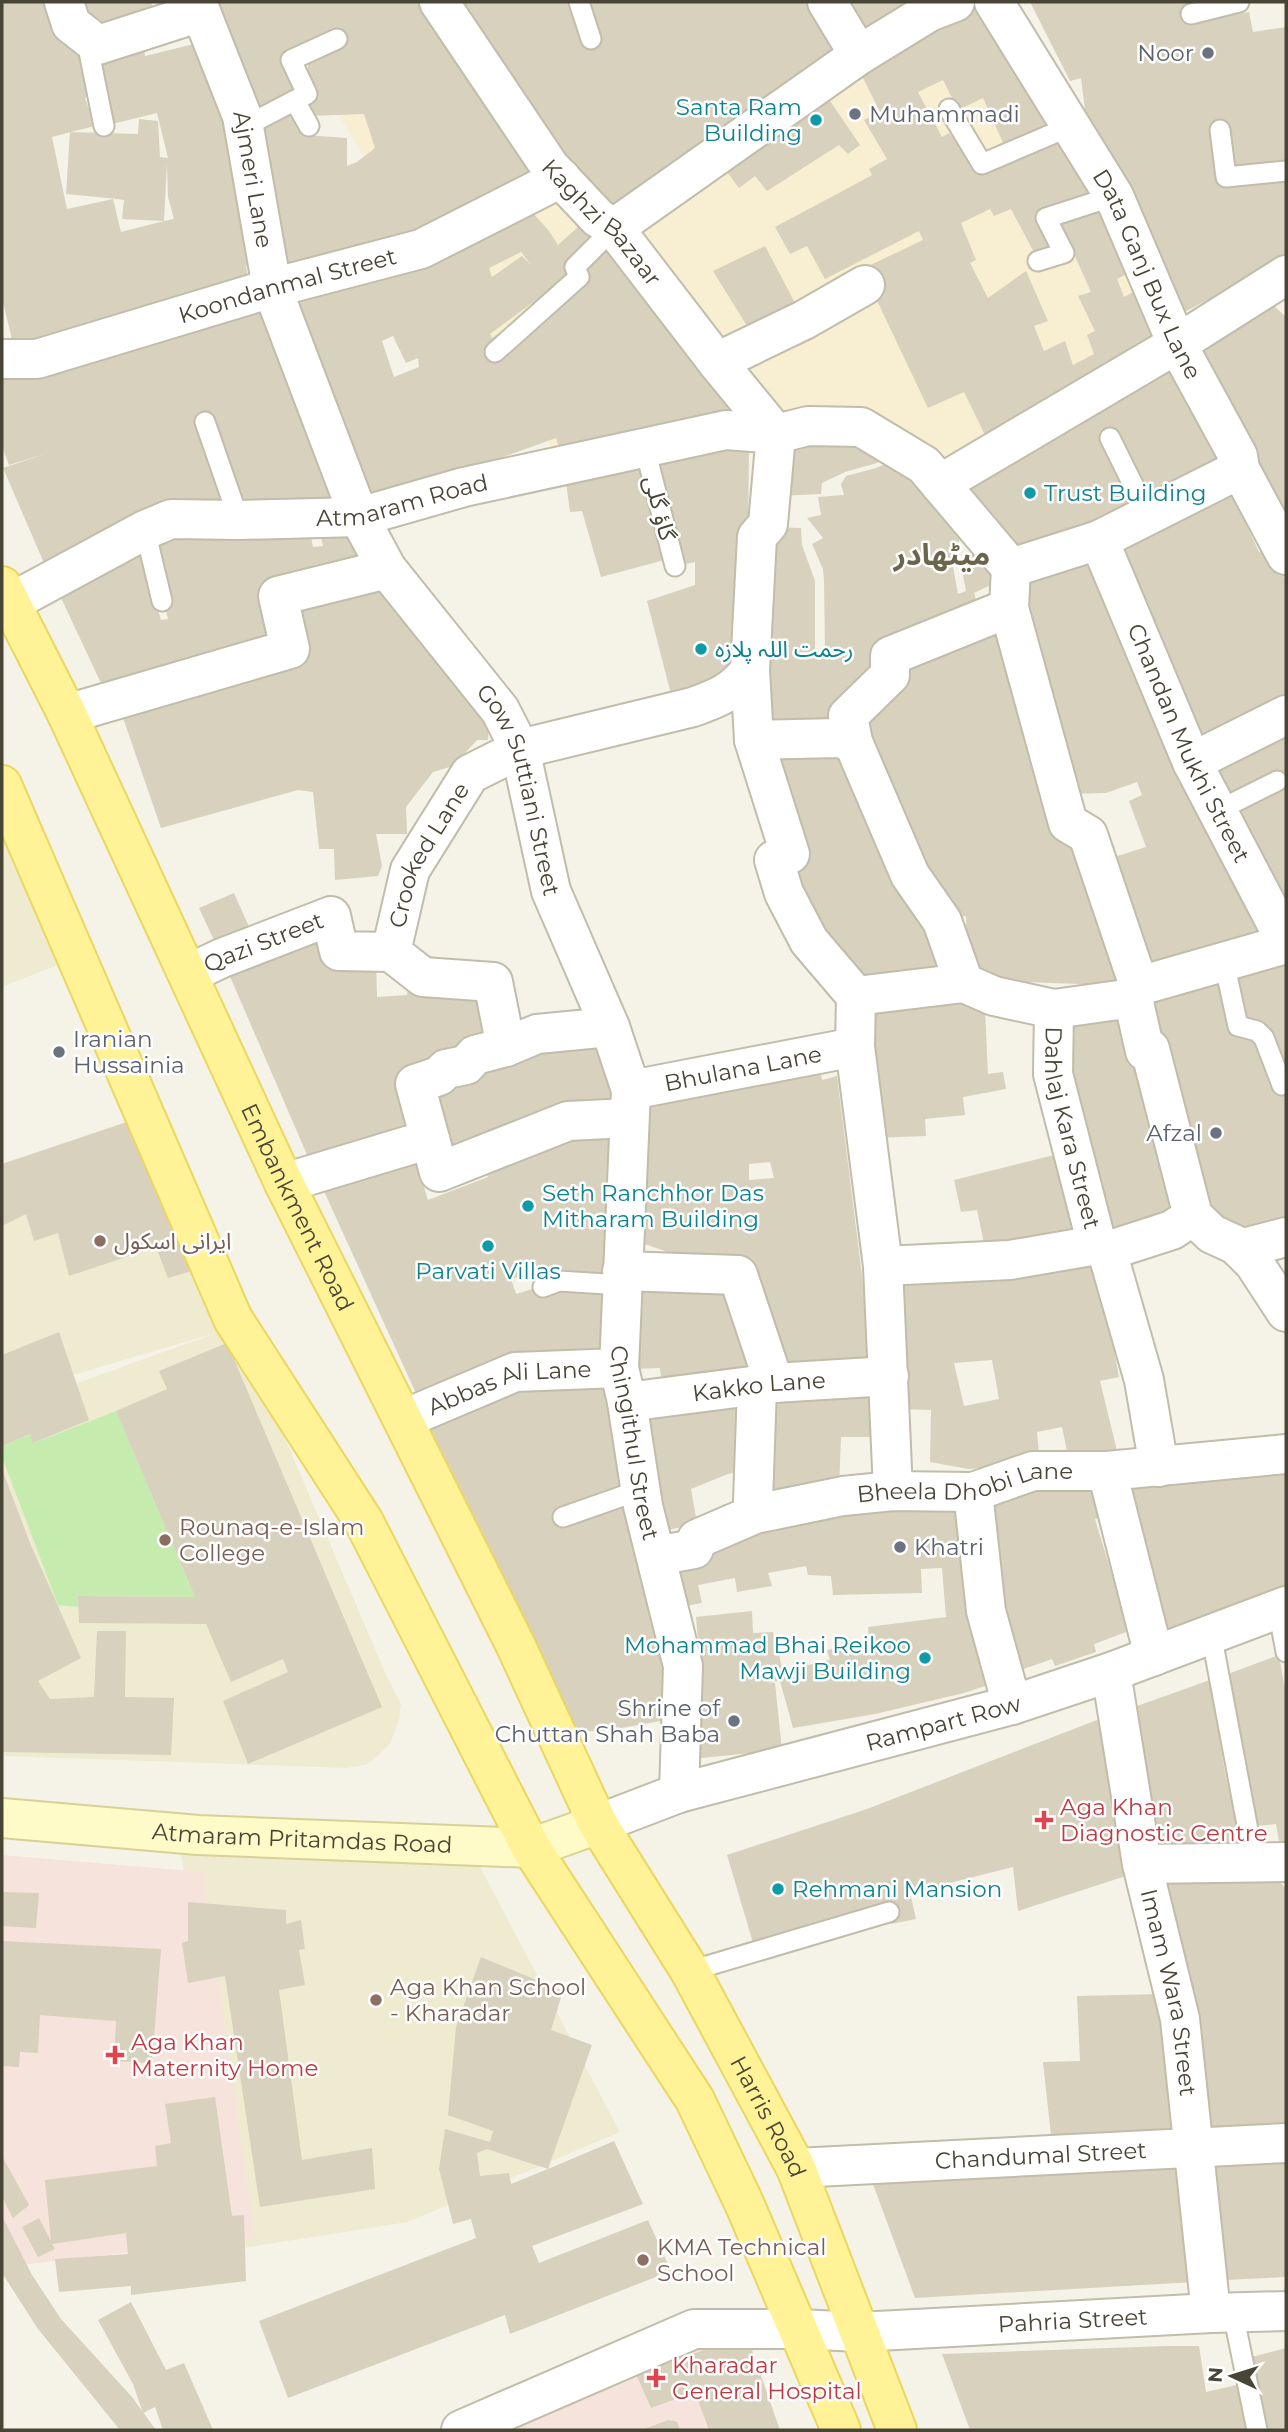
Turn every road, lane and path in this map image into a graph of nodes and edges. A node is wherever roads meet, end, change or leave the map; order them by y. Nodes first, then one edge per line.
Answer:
1 (64, 2) edge
2 (439, 2) edge
3 (579, 2) edge
4 (827, 2) edge
5 (956, 2) edge
6 (995, 2) edge
7 (1240, 2) edge
8 (199, 7) edge
9 (1191, 15) dead end
10 (86, 35) junction
11 (592, 38) dead end
12 (337, 39) dead end
13 (859, 55) junction
14 (295, 101) junction
15 (949, 109) dead end
16 (104, 126) dead end
17 (309, 126) dead end
18 (1071, 126) junction
19 (244, 127) junction
20 (1220, 130) dead end
21 (1286, 171) edge
22 (561, 178) junction
23 (1114, 196) junction
24 (614, 228) junction
25 (1038, 261) dead end
26 (1285, 277) edge
27 (865, 285) dead end
28 (272, 288) junction
29 (1177, 344) junction
30 (495, 352) dead end
31 (3, 354) edge
32 (717, 362) junction
33 (205, 422) dead end
34 (792, 430) junction
35 (1110, 438) dead end
36 (645, 449) junction
37 (1240, 469) junction
38 (940, 484) junction
39 (1148, 515) junction
40 (359, 517) junction
41 (239, 520) junction
42 (145, 530) junction
43 (1099, 540) junction
44 (1286, 555) edge
45 (675, 566) dead end
46 (1011, 568) junction
47 (387, 569) junction
48 (6, 595) edge
49 (162, 601) dead end
50 (1009, 608) junction
51 (750, 670) junction
52 (67, 714) junction
53 (1286, 715) edge
54 (754, 740) junction
55 (853, 742) junction
56 (520, 749) junction
57 (1192, 762) junction
58 (1277, 781) dead end
59 (2, 785) edge
60 (1217, 811) junction
61 (1286, 943) edge
62 (391, 952) junction
63 (1224, 962) junction
64 (188, 974) junction
65 (964, 983) junction
66 (1136, 992) junction
67 (856, 996) junction
68 (1054, 1009) junction
69 (610, 1027) junction
70 (855, 1046) junction
71 (506, 1047) junction
72 (1282, 1085) dead end
73 (629, 1104) junction
74 (430, 1139) junction
75 (284, 1183) junction
76 (1193, 1216) junction
77 (1286, 1237) edge
78 (1102, 1248) junction
79 (1240, 1249) junction
80 (883, 1266) junction
81 (622, 1278) junction
82 (543, 1286) dead end
83 (1286, 1312) edge
84 (889, 1376) junction
85 (623, 1385) junction
86 (766, 1385) junction
87 (404, 1419) junction
88 (1286, 1454) edge
89 (1159, 1466) junction
90 (1107, 1471) junction
91 (640, 1490) junction
92 (893, 1491) junction
93 (973, 1492) junction
94 (755, 1514) junction
95 (563, 1517) dead end
96 (656, 1556) junction
97 (1282, 1607) edge
98 (1211, 1633) junction
99 (1286, 1651) edge
100 (1154, 1656) junction
101 (1111, 1672) junction
102 (1012, 1705) junction
103 (679, 1793) junction
104 (2, 1818) edge
105 (598, 1824) junction
106 (531, 1848) junction
107 (1270, 1862) edge
108 (1142, 1864) junction
109 (889, 1913) dead end
110 (690, 1971) junction
111 (1286, 2143) edge
112 (1194, 2147) junction
113 (796, 2168) junction
114 (1286, 2311) edge
115 (1222, 2313) junction
116 (799, 2329) junction
117 (859, 2332) junction
118 (461, 2430) edge
119 (841, 2430) edge
120 (897, 2430) edge
121 (1257, 2430) edge

1 - 10 street
2 - 22 street, Kaghzi Bazaar
3 - 11 lane
4 - 13 street
5 - 13 street
6 - 18 street, Data Ganj Bux Lane
7 - 9 lane
8 - 10 street
8 - 19 street, Ajmeri Lane
10 - 16 lane
12 - 14 lane
13 - 24 street
14 - 17 lane
14 - 19 lane
15 - 18 lane
18 - 23 street, Data Ganj Bux Lane
19 - 28 street, Ajmeri Lane
20 - 21 lane
22 - 24 street, Kaghzi Bazaar
22 - 28 street, Koondanmal Street
23 - 25 lane
23 - 29 street, Data Ganj Bux Lane
24 - 30 lane
24 - 32 street, Kaghzi Bazaar
26 - 29 street
27 - 32 street
28 - 31 street, Koondanmal Street
28 - 40 street, Ajmeri Lane
29 - 37 street, Data Ganj Bux Lane
29 - 38 street
32 - 34 street, Kaghzi Bazaar
33 - 41 lane
34 - 36 street, Atmaram Road
34 - 38 street, Atmaram Road
34 - 51 street
35 - 39 lane
36 - 40 street, Atmaram Road
36 - 45 lane, گاؤ گلی
37 - 39 street
37 - 44 street, Data Ganj Bux Lane
38 - 46 street, Atmaram Road
39 - 43 street
40 - 41 street, Atmaram Road
40 - 47 street, Gow Suttiani Street
41 - 42 street, Atmaram Road
42 - 48 street, Atmaram Road
42 - 49 lane
43 - 46 street
43 - 57 street, Chandan Mukhi Street
46 - 50 street
47 - 52 street
47 - 56 street, Gow Suttiani Street
48 - 52 main road, Embankment Road
50 - 55 street
50 - 66 street
51 - 54 street
51 - 56 street, Crooked Lane
52 - 64 main road, Embankment Road
53 - 57 street
54 - 55 street
54 - 67 street
55 - 65 street
56 - 62 street, Crooked Lane
56 - 69 street, Gow Suttiani Street
57 - 60 street, Chandan Mukhi Street
58 - 60 lane
59 - 106 main road
60 - 61 street, Chandan Mukhi Street
61 - 63 street
62 - 64 street, Qazi Street
62 - 71 street
63 - 66 street
63 - 72 lane
64 - 75 main road, Embankment Road
65 - 67 street
65 - 68 street
66 - 68 street
66 - 76 street
67 - 70 street
68 - 78 street, Dahlaj Kara Street
69 - 71 street
69 - 73 street, Gow Suttiani Street
70 - 73 street, Bhulana Lane
70 - 80 street
71 - 74 street
73 - 74 street, Bhulana Lane
73 - 81 street, Chingithul Street
74 - 75 street
75 - 87 main road, Embankment Road
76 - 78 street
76 - 79 street
77 - 79 street
78 - 80 street
78 - 89 street, Dahlaj Kara Street
79 - 83 street
80 - 84 street
81 - 82 lane
81 - 85 street, Chingithul Street
81 - 86 street
84 - 86 street, Kakko Lane
84 - 92 street
85 - 86 street, Kakko Lane
85 - 87 street, Abbas Ali Lane
85 - 91 street, Chingithul Street
86 - 94 street
87 - 105 main road, Embankment Road
88 - 89 street, Bheela Dhobi Lane
89 - 90 street, Bheela Dhobi Lane
90 - 93 street, Bheela Dhobi Lane
90 - 100 street
91 - 95 lane
91 - 96 street, Chingithul Street
92 - 93 street, Bheela Dhobi Lane
92 - 94 street, Bheela Dhobi Lane
93 - 102 street
94 - 96 street, Bheela Dhobi Lane
96 - 103 street, Chingithul Street
97 - 98 street, Rampart Row
97 - 99 lane
98 - 100 street, Rampart Row
98 - 107 lane
100 - 101 street, Rampart Row
101 - 102 street, Rampart Row
101 - 108 street, Imam Wara Street
102 - 103 street, Rampart Row
103 - 105 street, Rampart Row
104 - 106 main road, Atmaram Pritamdas Road
105 - 106 main road, Atmaram Pritamdas Road
105 - 110 main road, Harris Road
106 - 116 main road
107 - 108 street
108 - 112 street, Imam Wara Street
109 - 110 lane
110 - 113 main road, Harris Road
111 - 112 street, Chandumal Street
112 - 113 street, Chandumal Street
112 - 115 street, Imam Wara Street
113 - 117 main road, Harris Road
114 - 115 street, Pahria Street
115 - 117 street, Pahria Street
115 - 121 lane
116 - 117 street, Pahria Street
116 - 118 street, Pahria Street
116 - 119 main road
117 - 120 main road, Harris Road

